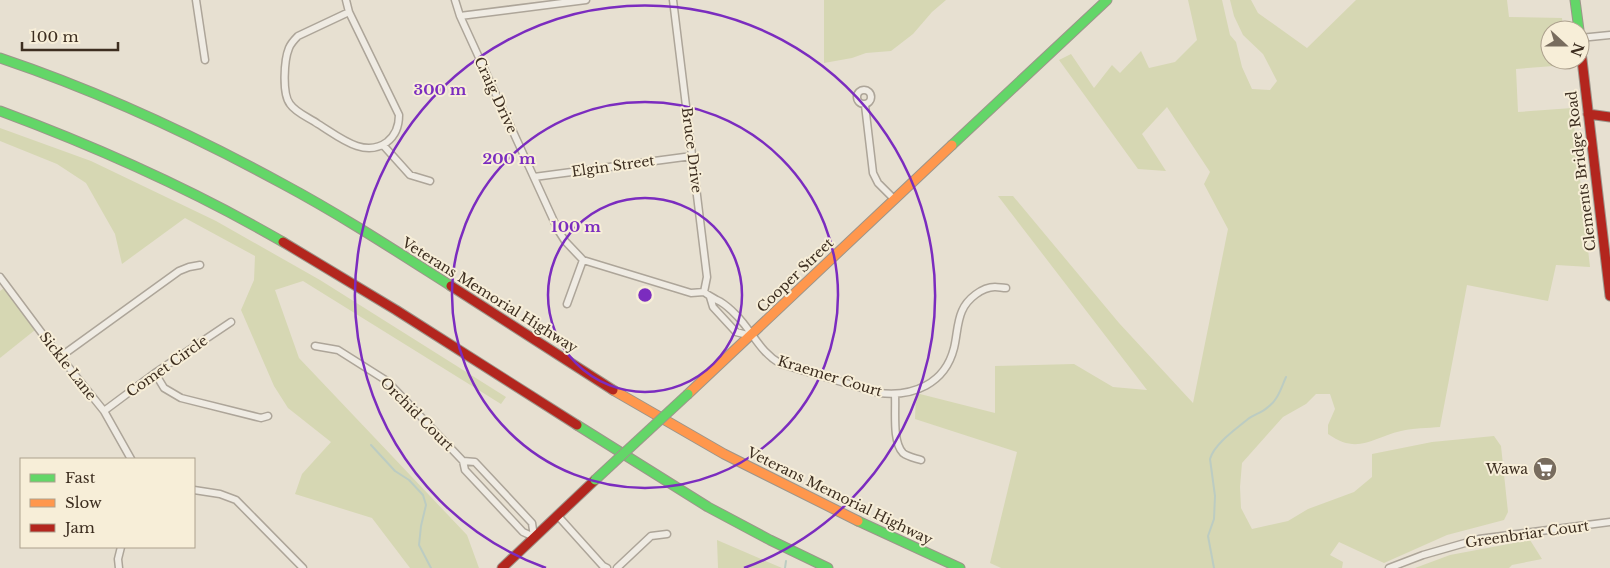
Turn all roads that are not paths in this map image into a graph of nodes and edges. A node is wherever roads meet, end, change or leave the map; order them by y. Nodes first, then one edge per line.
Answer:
1 (196, 0) edge
2 (346, 0) edge
3 (455, 0) edge
4 (586, 0) edge
5 (673, 0) edge
6 (1107, 0) edge
7 (1575, 0) edge
8 (350, 12) junction
9 (460, 16) junction
10 (1578, 20) edge
11 (1610, 34) edge
12 (1590, 37) edge
13 (0, 58) edge
14 (205, 60) dead end
15 (1583, 70) edge
16 (865, 105) dead end
17 (0, 111) edge
18 (1588, 114) junction
19 (1610, 117) edge
20 (383, 145) junction
21 (692, 156) junction
22 (534, 177) junction
23 (430, 182) dead end
24 (894, 200) junction
25 (583, 260) junction
26 (200, 266) dead end
27 (0, 277) edge
28 (1006, 288) dead end
29 (707, 294) junction
30 (1610, 296) edge
31 (567, 304) dead end
32 (230, 322) dead end
33 (751, 336) junction
34 (315, 346) dead end
35 (60, 357) junction
36 (155, 373) junction
37 (895, 395) junction
38 (104, 411) junction
39 (268, 416) dead end
40 (130, 458) edge
41 (921, 460) dead end
42 (463, 461) junction
43 (195, 490) edge
44 (558, 516) junction
45 (1610, 522) edge
46 (667, 534) dead end
47 (534, 537) junction
48 (121, 548) edge
49 (119, 568) edge
50 (304, 568) edge
51 (502, 568) edge
52 (607, 568) edge
53 (616, 568) edge
54 (828, 568) edge
55 (960, 568) edge
56 (1389, 568) edge

1 - 14 street
2 - 8 street
3 - 9 street, Craig Drive
4 - 9 street
5 - 21 street, Bruce Drive
6 - 24 main road, Cooper Street
7 - 10 main road
8 - 20 street
8 - 20 street
9 - 22 street, Craig Drive
11 - 12 street
13 - 55 main road, Veterans Memorial Highway
15 - 18 main road, Clements Bridge Road
16 - 24 street
17 - 54 main road
18 - 19 main road
18 - 30 main road, Clements Bridge Road
20 - 23 street
21 - 22 street, Elgin Street
21 - 29 street, Bruce Drive
22 - 25 street, Craig Drive
24 - 33 main road, Cooper Street
25 - 29 street, Craig Drive
25 - 31 street
26 - 35 street
27 - 35 street, Sickle Lane
28 - 37 street, Kraemer Court
29 - 33 street
29 - 33 street
32 - 36 street, Comet Circle
33 - 37 street, Kraemer Court
33 - 44 main road, Cooper Street, bridge
34 - 42 street, Orchid Court
35 - 38 street, Sickle Lane
36 - 38 street, Comet Circle
36 - 39 street
37 - 41 street
38 - 40 street, Sickle Lane
42 - 47 street, Orchid Court
42 - 47 street, Orchid Court
43 - 50 street
44 - 47 main road, Cooper Street
44 - 52 street
45 - 56 street, Greenbriar Court
46 - 53 street
47 - 51 main road, Cooper Street
48 - 49 street

